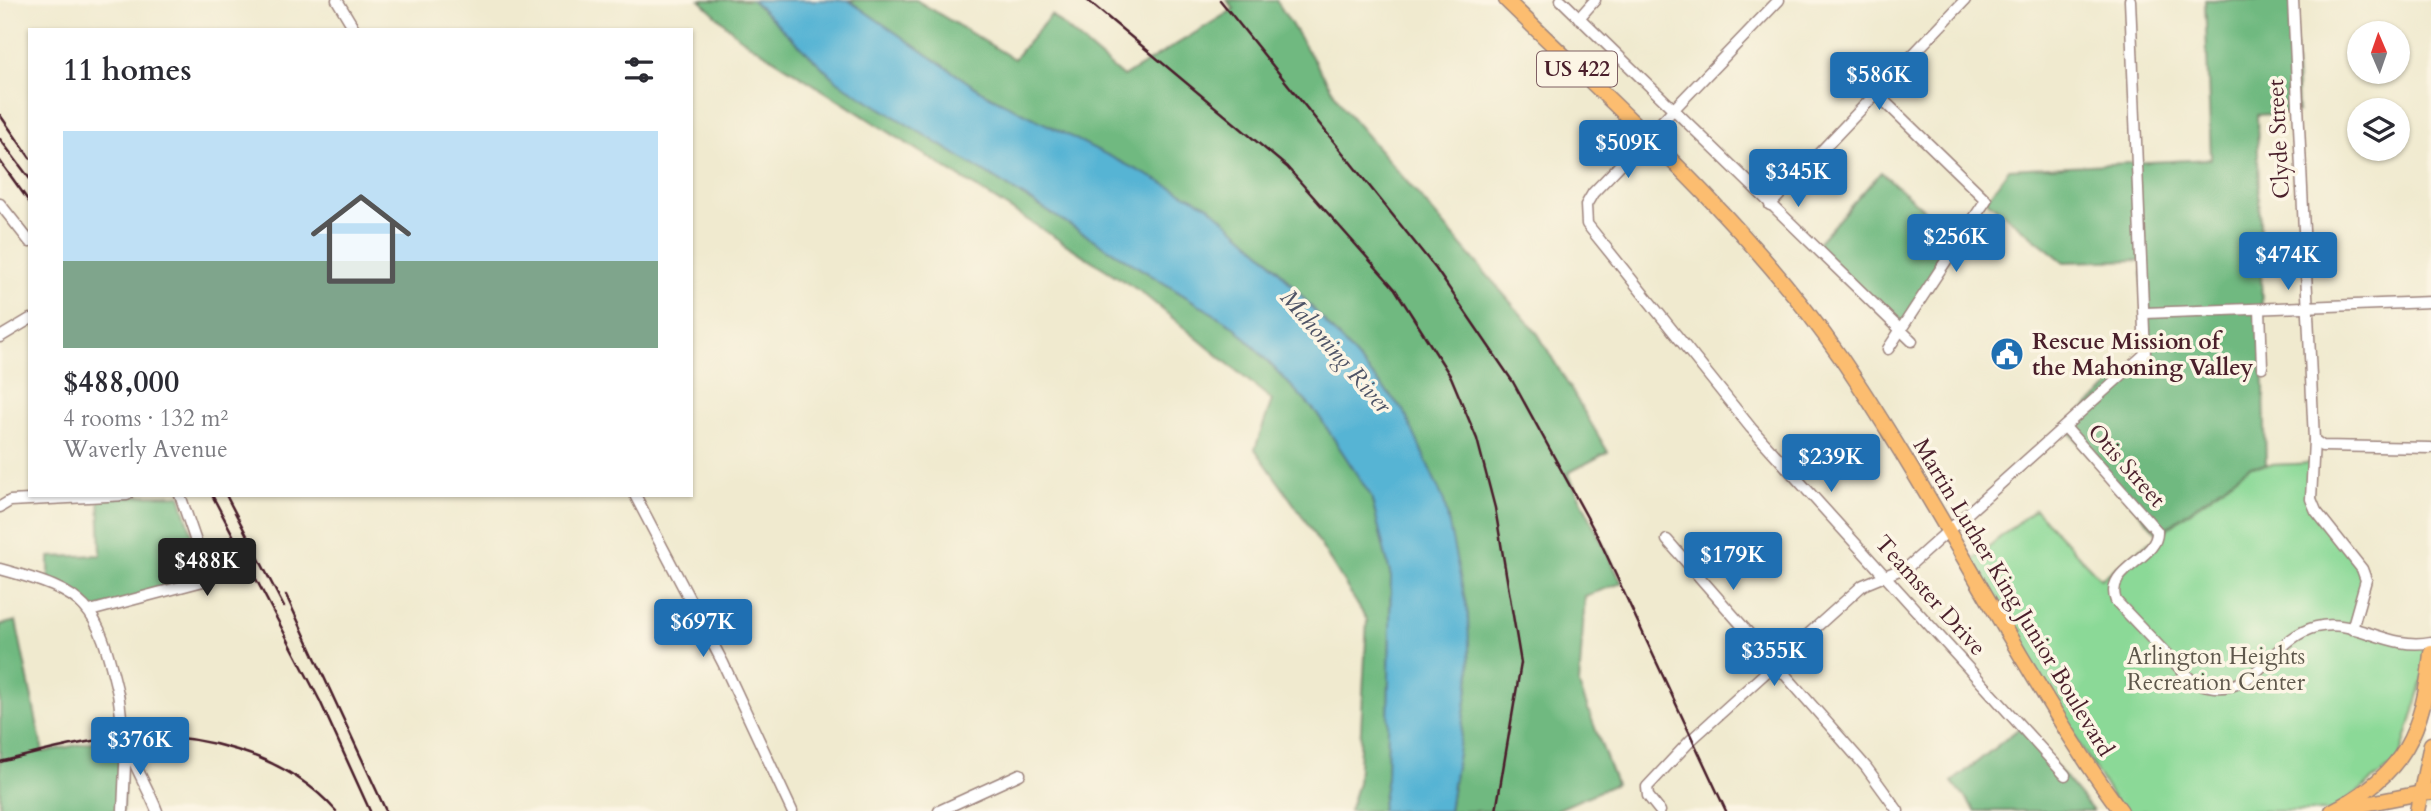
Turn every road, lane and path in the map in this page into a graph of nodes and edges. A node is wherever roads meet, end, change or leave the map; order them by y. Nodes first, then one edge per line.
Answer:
1 (337, 0) edge
2 (1506, 0) edge
3 (1561, 0) edge
4 (1595, 0) edge
5 (1779, 0) edge
6 (1965, 0) edge
7 (2130, 0) edge
8 (2293, 0) edge
9 (1579, 18) junction
10 (354, 28) edge
11 (1876, 93) junction
12 (1674, 110) junction
13 (1648, 136) junction
14 (0, 204) edge
15 (1770, 205) junction
16 (28, 239) edge
17 (2431, 302) edge
18 (2307, 307) junction
19 (2260, 309) junction
20 (2145, 313) junction
21 (28, 320) edge
22 (1901, 330) junction
23 (0, 337) edge
24 (1912, 341) dead end
25 (1888, 349) dead end
26 (2262, 367) dead end
27 (2065, 427) junction
28 (2315, 442) junction
29 (2431, 448) edge
30 (88, 497) edge
31 (181, 497) edge
32 (636, 497) edge
33 (0, 507) edge
34 (1948, 530) junction
35 (1667, 540) dead end
36 (0, 569) edge
37 (1885, 576) junction
38 (90, 611) junction
39 (2352, 629) junction
40 (2431, 642) edge
41 (2431, 653) edge
42 (1776, 664) junction
43 (126, 742) junction
44 (2431, 744) edge
45 (1020, 774) dead end
46 (2065, 775) dead end
47 (2426, 793) edge
48 (123, 811) edge
49 (158, 811) edge
50 (792, 811) edge
51 (940, 811) edge
52 (1660, 811) edge
53 (1898, 811) edge
54 (2122, 811) edge
55 (2334, 811) edge
56 (2417, 811) edge

1 - 10 street
2 - 13 main road, Martin Luther King Junior Boulevard / US 422
3 - 9 street
4 - 9 street
5 - 12 street
6 - 11 street
7 - 20 street
8 - 18 street, Clyde Street
9 - 12 street
11 - 15 street
11 - 22 street
12 - 13 street
12 - 15 street
13 - 34 main road, Martin Luther King Junior Boulevard / US 422
13 - 37 street, Teamster Drive
14 - 16 street
15 - 22 street
17 - 18 street
18 - 19 street
18 - 28 street, Clyde Street
19 - 20 street
19 - 26 street
20 - 27 street
21 - 23 street
22 - 24 street
22 - 25 street
27 - 34 street
27 - 39 street, Otis Street
28 - 29 street
28 - 39 street, Clyde Street
30 - 33 street
31 - 38 street
32 - 50 street
34 - 37 street
34 - 54 main road, Martin Luther King Junior Boulevard / US 422
35 - 42 street
36 - 38 street
37 - 42 street
37 - 46 street, Teamster Drive
38 - 43 street
39 - 40 street, Otis Street
41 - 55 main road
42 - 52 street
42 - 53 street
43 - 48 street
43 - 49 street
44 - 47 main road
45 - 51 street
47 - 55 main road
47 - 56 main road

